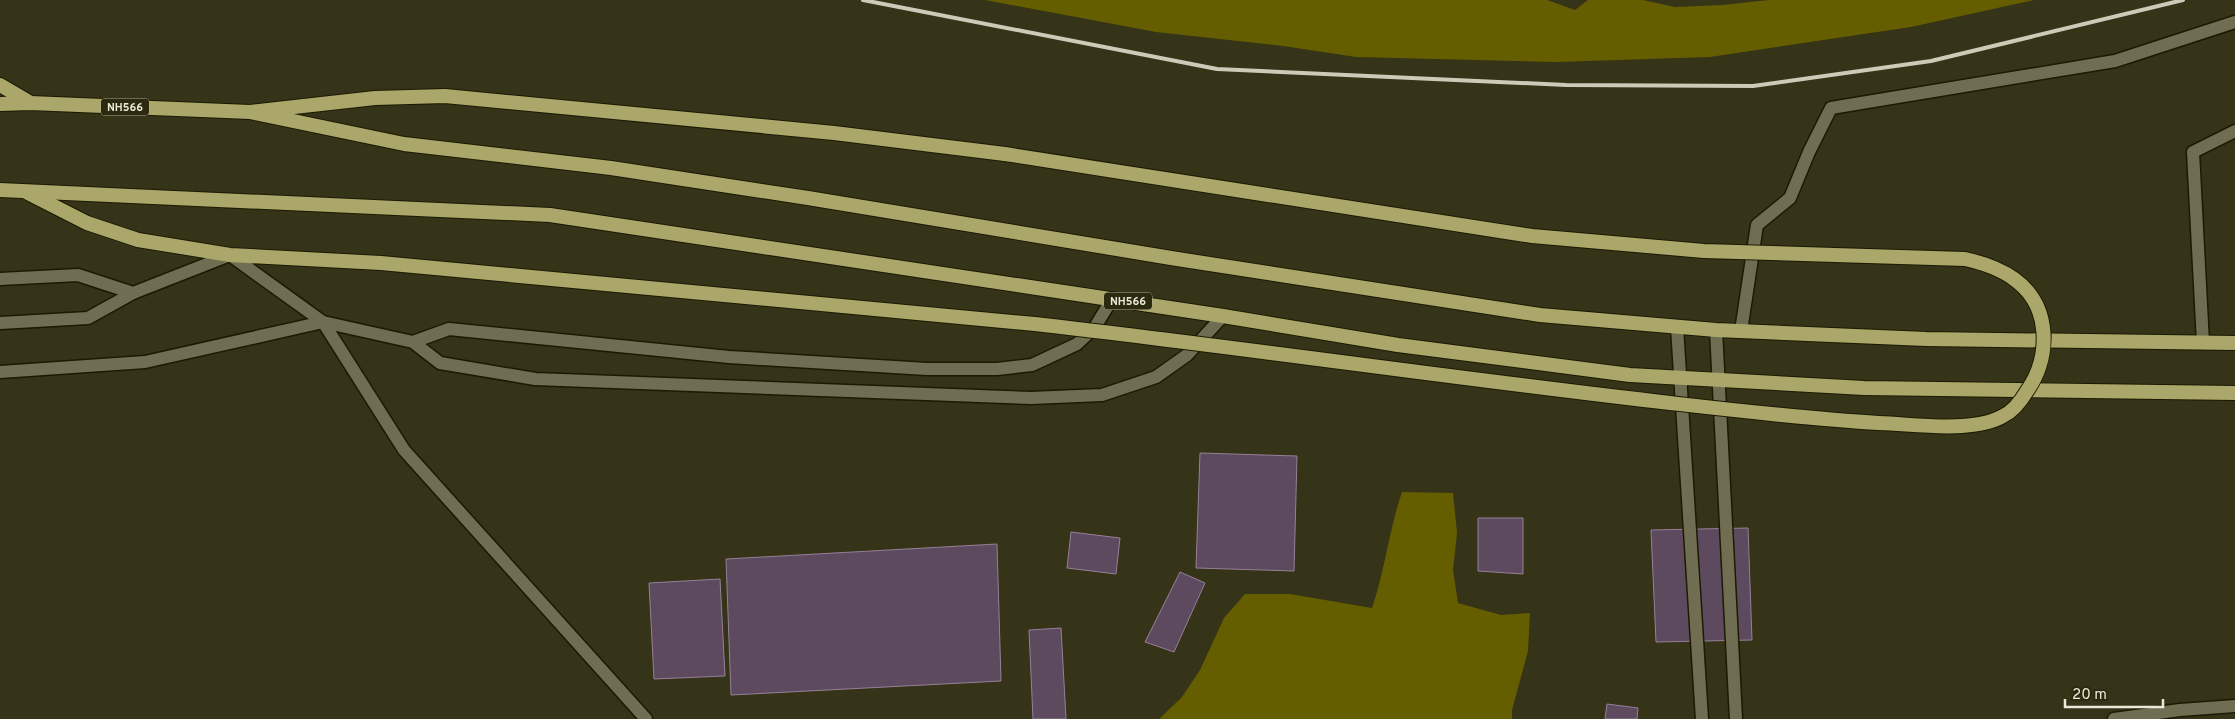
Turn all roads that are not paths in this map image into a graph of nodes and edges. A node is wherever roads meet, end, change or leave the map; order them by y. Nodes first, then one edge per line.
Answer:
1 (2235, 22) edge
2 (0, 85) edge
3 (30, 103) junction
4 (0, 104) edge
5 (250, 112) junction
6 (2235, 131) edge
7 (0, 190) edge
8 (23, 190) junction
9 (230, 255) junction
10 (0, 279) edge
11 (133, 293) junction
12 (1112, 299) junction
13 (1223, 316) junction
14 (323, 322) junction
15 (0, 323) edge
16 (1677, 327) junction
17 (1716, 330) junction
18 (1741, 331) junction
19 (413, 342) junction
20 (2203, 343) junction
21 (2235, 343) edge
22 (0, 372) edge
23 (1680, 378) junction
24 (1719, 380) junction
25 (2235, 394) edge
26 (2235, 706) edge
27 (646, 719) edge
28 (1702, 719) edge
29 (1736, 719) edge
30 (2114, 719) edge

1 - 18 street
2 - 3 highway
3 - 4 highway, NH566
3 - 5 highway, NH566
5 - 9 highway, bridge
5 - 16 highway, NH566
6 - 20 street
7 - 8 highway, NH566
8 - 9 highway
8 - 12 highway, NH566
9 - 11 street
9 - 14 street
10 - 11 street
11 - 15 street
12 - 13 highway, NH566
12 - 19 street
13 - 19 street
13 - 23 highway, NH566
14 - 19 street
14 - 22 street
14 - 27 street
16 - 17 highway, NH566
16 - 23 street
17 - 18 highway, NH566
17 - 24 street
18 - 20 highway, NH566
20 - 21 highway, NH566
23 - 24 highway, NH566
23 - 28 street
24 - 25 highway, NH566
24 - 29 street
26 - 30 street

